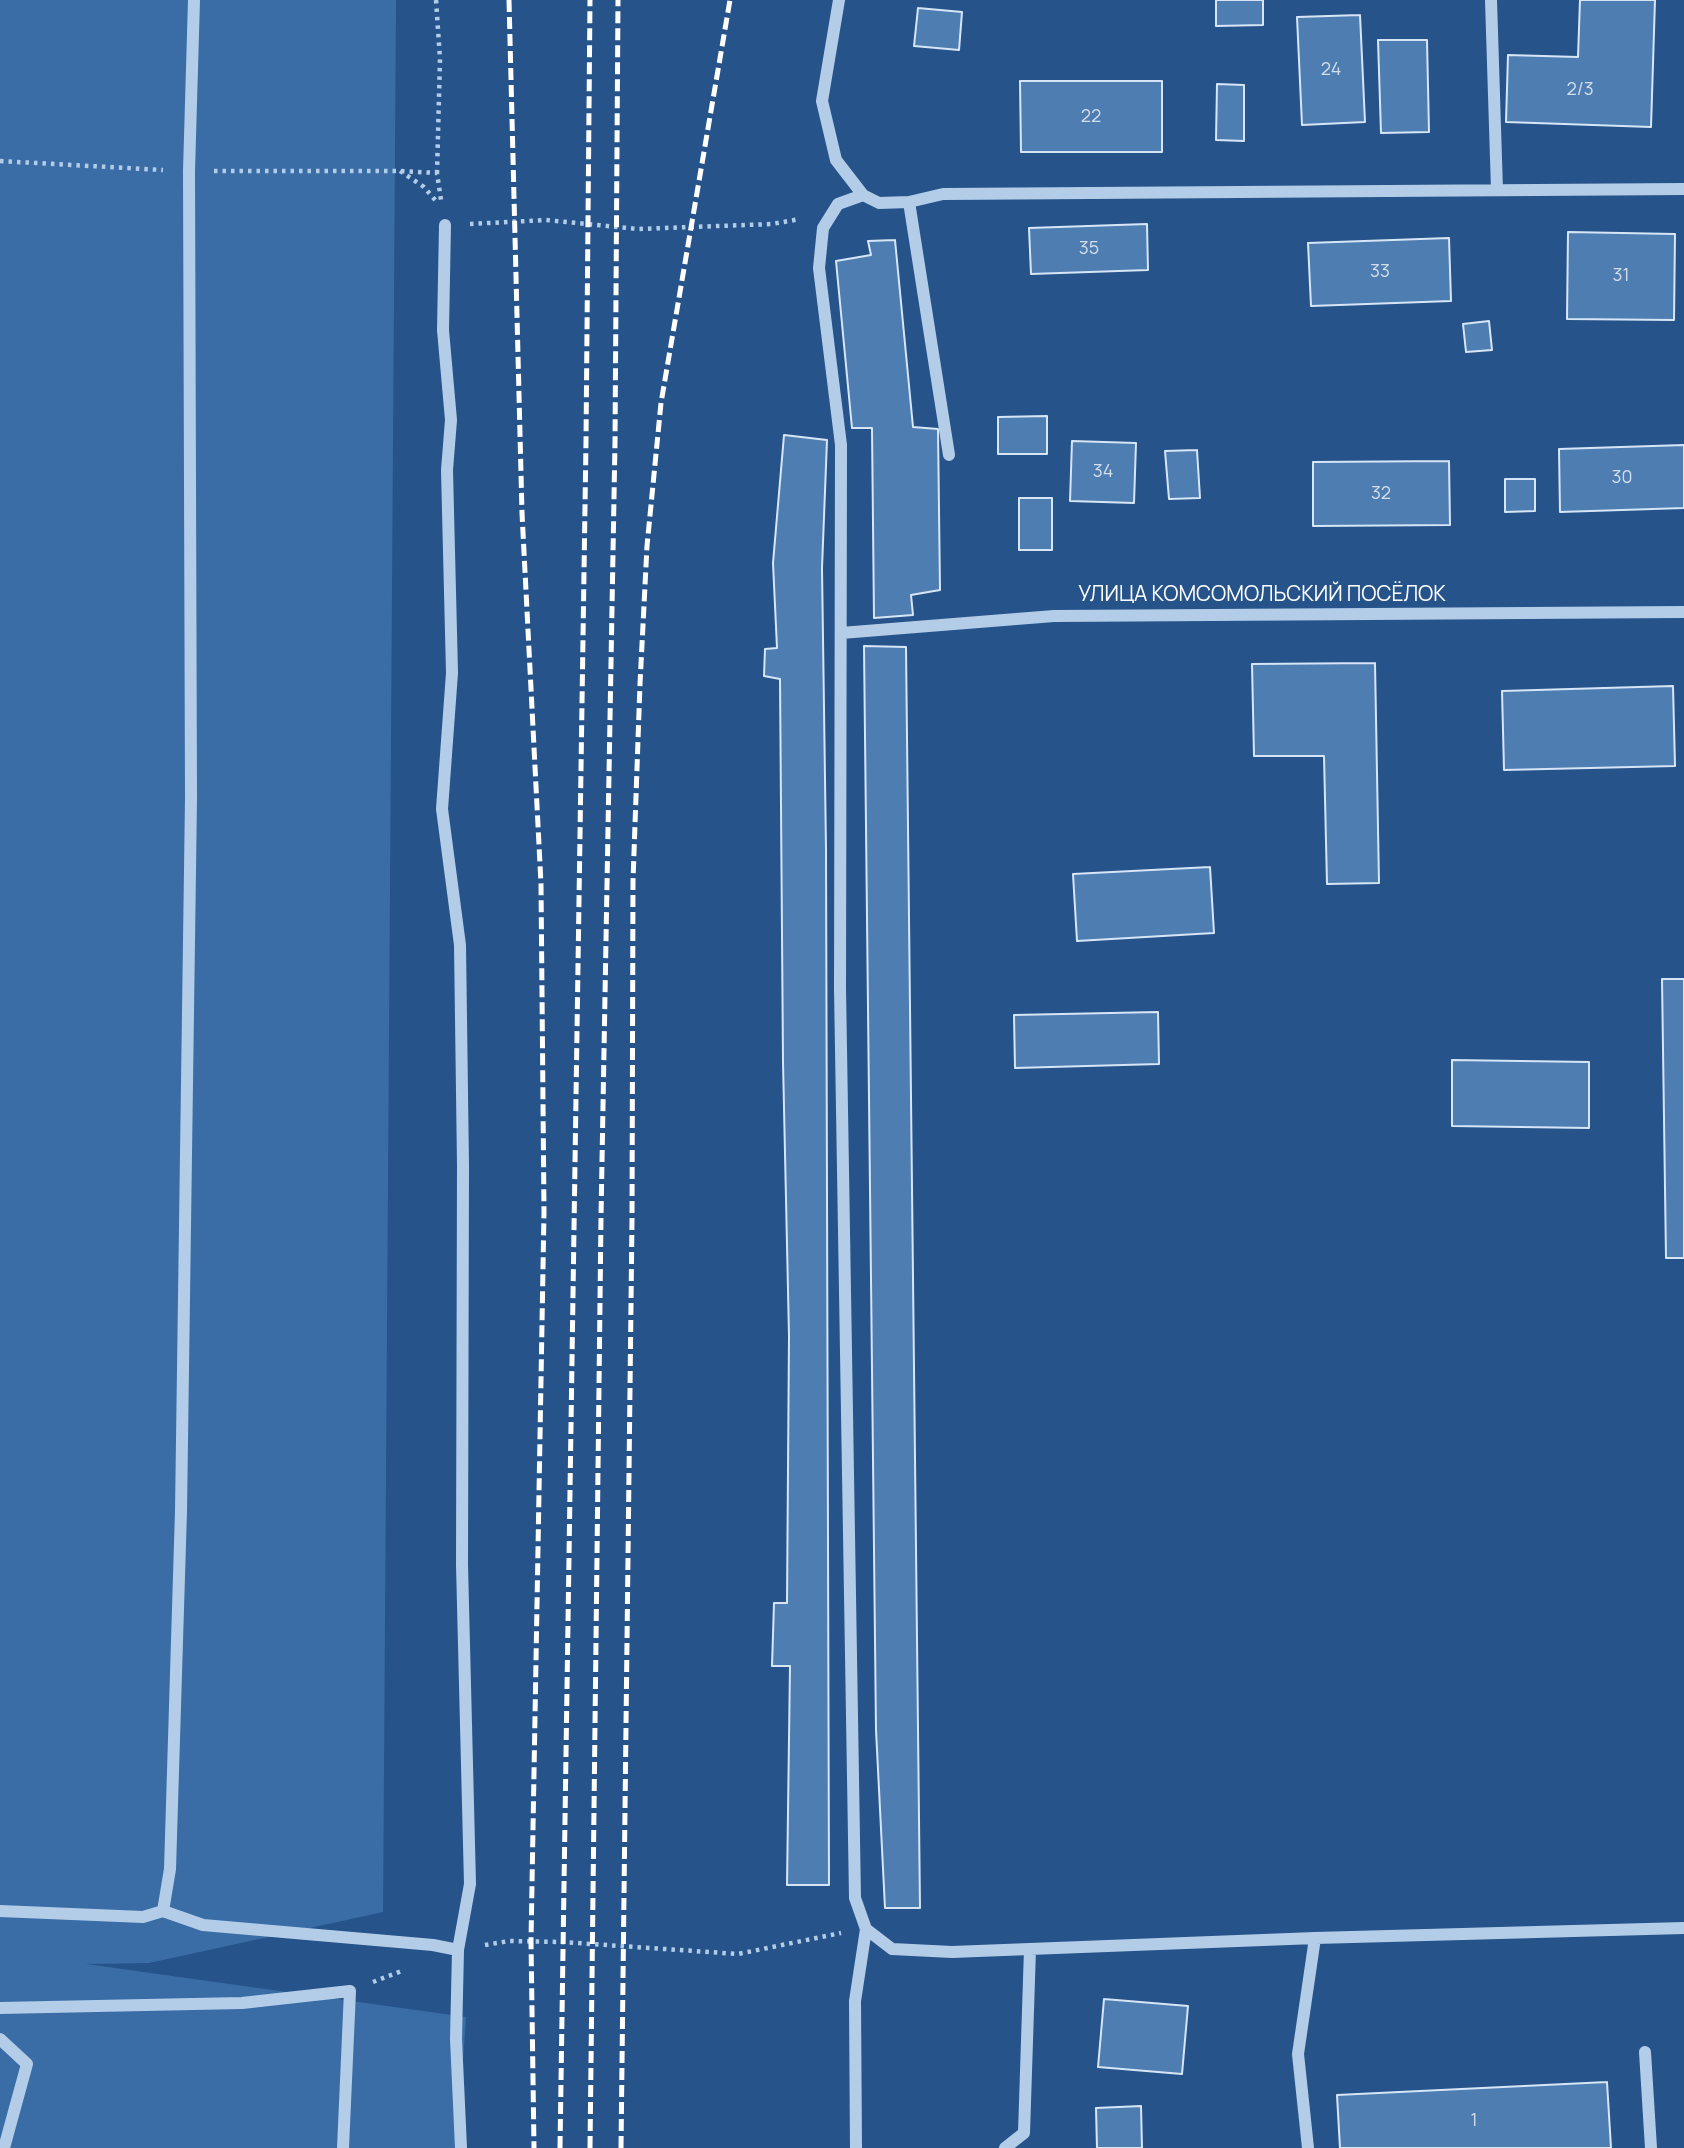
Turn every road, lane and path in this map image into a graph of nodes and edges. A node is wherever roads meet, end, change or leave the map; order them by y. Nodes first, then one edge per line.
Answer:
1 (194, 0) edge
2 (436, 0) edge
3 (839, 0) edge
4 (1491, 0) edge
5 (0, 161) edge
6 (400, 171) junction
7 (189, 172) junction
8 (437, 173) junction
9 (1684, 189) edge
10 (1497, 190) junction
11 (863, 195) junction
12 (909, 202) junction
13 (838, 204) junction
14 (445, 225) joint
15 (949, 455) dead end
16 (1684, 612) edge
17 (841, 633) junction
18 (0, 1911) edge
19 (163, 1911) junction
20 (866, 1928) junction
21 (1684, 1928) edge
22 (1315, 1938) junction
23 (1030, 1949) junction
24 (458, 1950) junction
25 (0, 2008) edge
26 (0, 2039) edge
27 (1646, 2052) dead end
28 (4, 2148) edge
29 (343, 2148) edge
30 (461, 2148) edge
31 (856, 2148) edge
32 (1005, 2148) edge
33 (1308, 2148) edge
34 (1651, 2148) edge

1 - 7 street
2 - 8 path
3 - 11 street
4 - 10 street
5 - 7 path
6 - 7 path
6 - 8 path
6 - 8 path
7 - 19 street
9 - 10 street
10 - 12 street
11 - 12 street
11 - 13 street
12 - 15 street
13 - 14 path
13 - 17 street
14 - 24 street
16 - 17 street, УЛИЦА КОМСОМОЛЬСКИЙ ПОСЁЛОК
17 - 20 street
18 - 19 street
19 - 24 street
20 - 23 street
20 - 24 path
20 - 31 street
21 - 22 street
22 - 23 street
22 - 33 street
23 - 32 street
24 - 30 street
25 - 29 street
26 - 28 street
27 - 34 street

